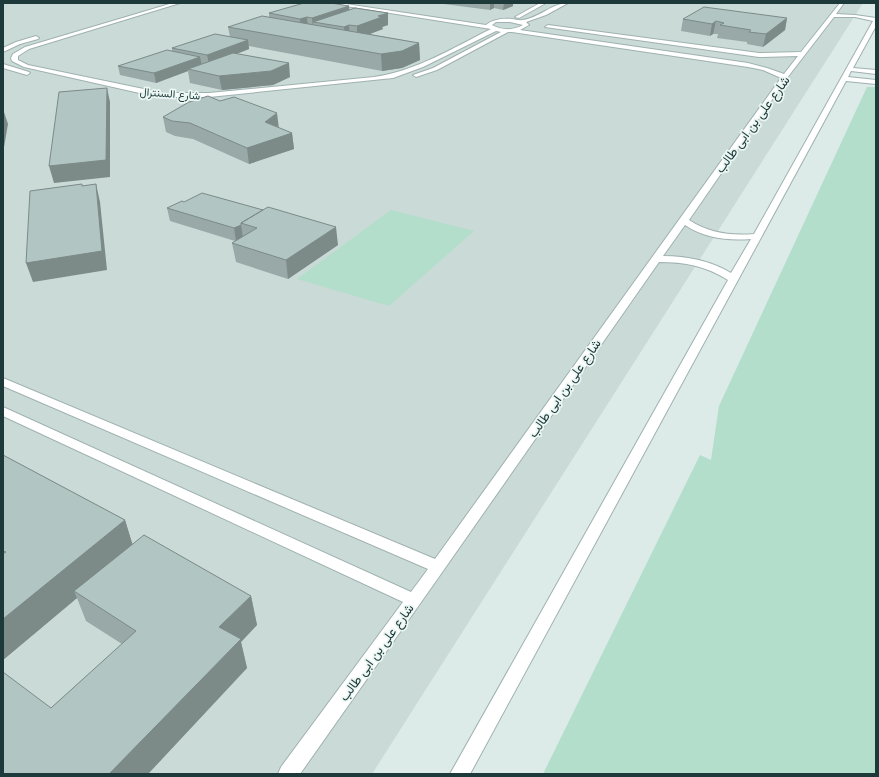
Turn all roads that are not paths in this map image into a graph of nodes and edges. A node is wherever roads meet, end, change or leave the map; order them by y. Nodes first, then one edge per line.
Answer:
1 (178, 3) edge
2 (329, 3) edge
3 (365, 3) edge
4 (544, 3) edge
5 (566, 3) edge
6 (842, 9) edge
7 (422, 11) dead end
8 (529, 11) junction
9 (863, 11) dead end
10 (548, 12) junction
11 (116, 15) dead end
12 (482, 19) dead end
13 (511, 20) junction
14 (95, 21) dead end
15 (497, 21) junction
16 (876, 21) edge
17 (524, 23) junction
18 (533, 26) dead end
19 (541, 26) dead end
20 (493, 28) junction
21 (509, 30) junction
22 (61, 31) dead end
23 (76, 33) junction
24 (40, 37) dead end
25 (470, 42) junction
26 (483, 44) junction
27 (3, 50) edge
28 (745, 54) junction
29 (803, 54) junction
30 (737, 63) junction
31 (3, 66) edge
32 (876, 72) edge
33 (847, 74) junction
34 (785, 77) junction
35 (876, 81) edge
36 (365, 87) dead end
37 (106, 91) edge
38 (138, 98) dead end
39 (221, 101) edge
40 (683, 220) junction
41 (757, 236) junction
42 (656, 259) junction
43 (734, 279) junction
44 (3, 382) edge
45 (3, 411) edge
46 (438, 567) junction
47 (414, 600) junction
48 (288, 774) edge
49 (460, 774) edge

1 - 23 street, شارع السنترال
2 - 20 street
3 - 7 street
4 - 8 street
5 - 10 street
6 - 9 street
6 - 16 street
6 - 29 street, شارع على بن ابى طالب
8 - 10 street
8 - 13 street
10 - 17 street
11 - 14 street
12 - 15 street
13 - 15 street
13 - 17 street
15 - 20 street, شارع السنترال
16 - 33 street
17 - 18 street
17 - 21 street
19 - 28 street
20 - 21 street
20 - 25 street, شارع السنترال
21 - 26 street
21 - 30 street
22 - 23 street
23 - 25 street, شارع السنترال
24 - 27 street
25 - 26 street
26 - 36 street
28 - 29 street
28 - 30 street
29 - 34 street, شارع على بن ابى طالب
30 - 34 street
31 - 37 street
32 - 33 street
32 - 35 street
33 - 35 street
33 - 41 street
34 - 40 street, شارع على بن ابى طالب
38 - 39 street, شارع السنترال
40 - 41 street
40 - 42 street, شارع على بن ابى طالب
41 - 43 street
42 - 43 street
42 - 46 street, شارع على بن ابى طالب
43 - 49 street
44 - 46 street
45 - 47 street
46 - 47 street, شارع على بن ابى طالب
47 - 48 street, شارع على بن ابى طالب

